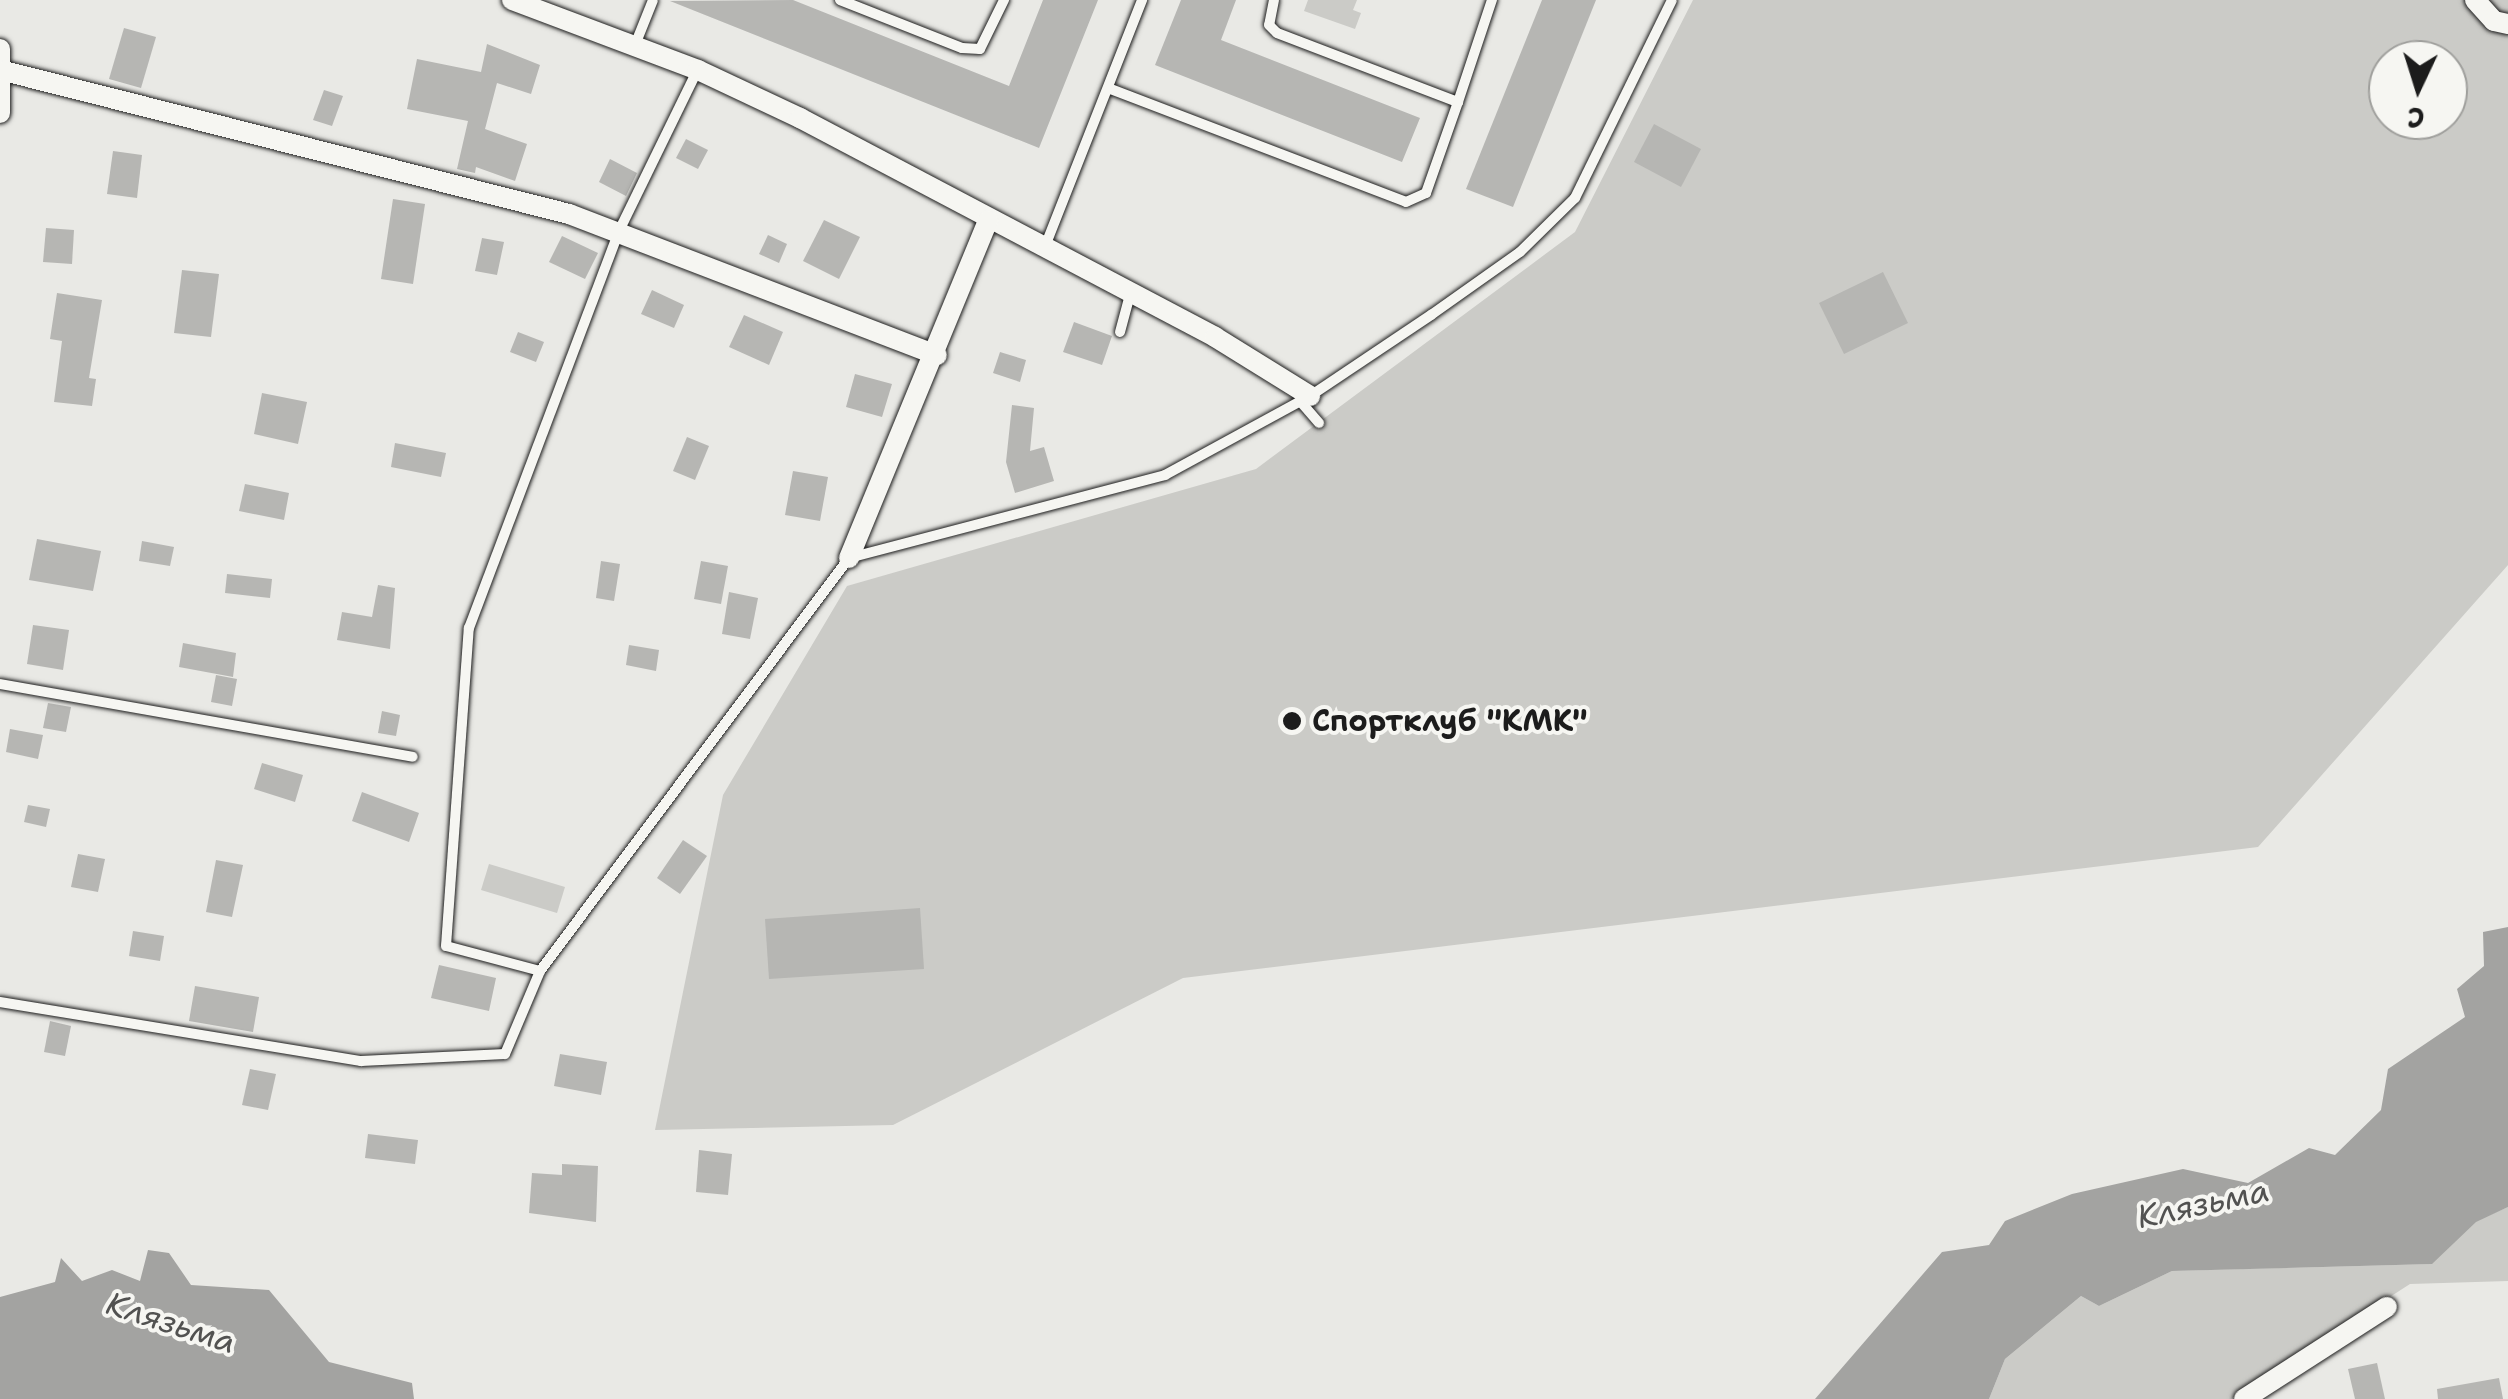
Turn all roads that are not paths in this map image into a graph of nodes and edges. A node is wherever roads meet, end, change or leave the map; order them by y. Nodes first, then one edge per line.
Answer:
1 (512, 0) edge
2 (653, 0) edge
3 (840, 0) edge
4 (1004, 0) edge
5 (1142, 0) edge
6 (1274, 0) edge
7 (1492, 0) edge
8 (1672, 0) edge
9 (2475, 0) edge
10 (2508, 24) edge
11 (635, 46) junction
12 (0, 49) edge
13 (698, 70) junction
14 (4, 71) junction
15 (1108, 88) junction
16 (1458, 102) junction
17 (0, 113) edge
18 (988, 221) junction
19 (619, 230) junction
20 (1044, 250) junction
21 (1130, 294) junction
22 (1120, 332) dead end
23 (937, 354) junction
24 (1305, 398) junction
25 (1319, 423) dead end
26 (849, 558) junction
27 (0, 684) edge
28 (413, 756) dead end
29 (540, 971) junction
30 (0, 1002) edge
31 (2387, 1307) dead end
32 (2244, 1399) edge

1 - 11 street
2 - 11 lane
3 - 4 lane
5 - 15 lane
6 - 16 lane
7 - 16 lane
8 - 24 lane
9 - 10 street
11 - 13 street
12 - 14 street
13 - 18 street
13 - 19 lane
14 - 17 street
14 - 19 street
15 - 16 lane
15 - 20 lane
18 - 20 street
18 - 23 street
19 - 23 street
19 - 29 lane
20 - 21 street
21 - 22 lane
21 - 24 street
23 - 26 street
24 - 25 lane
24 - 26 lane
26 - 29 lane
27 - 28 lane
29 - 30 lane
31 - 32 street

